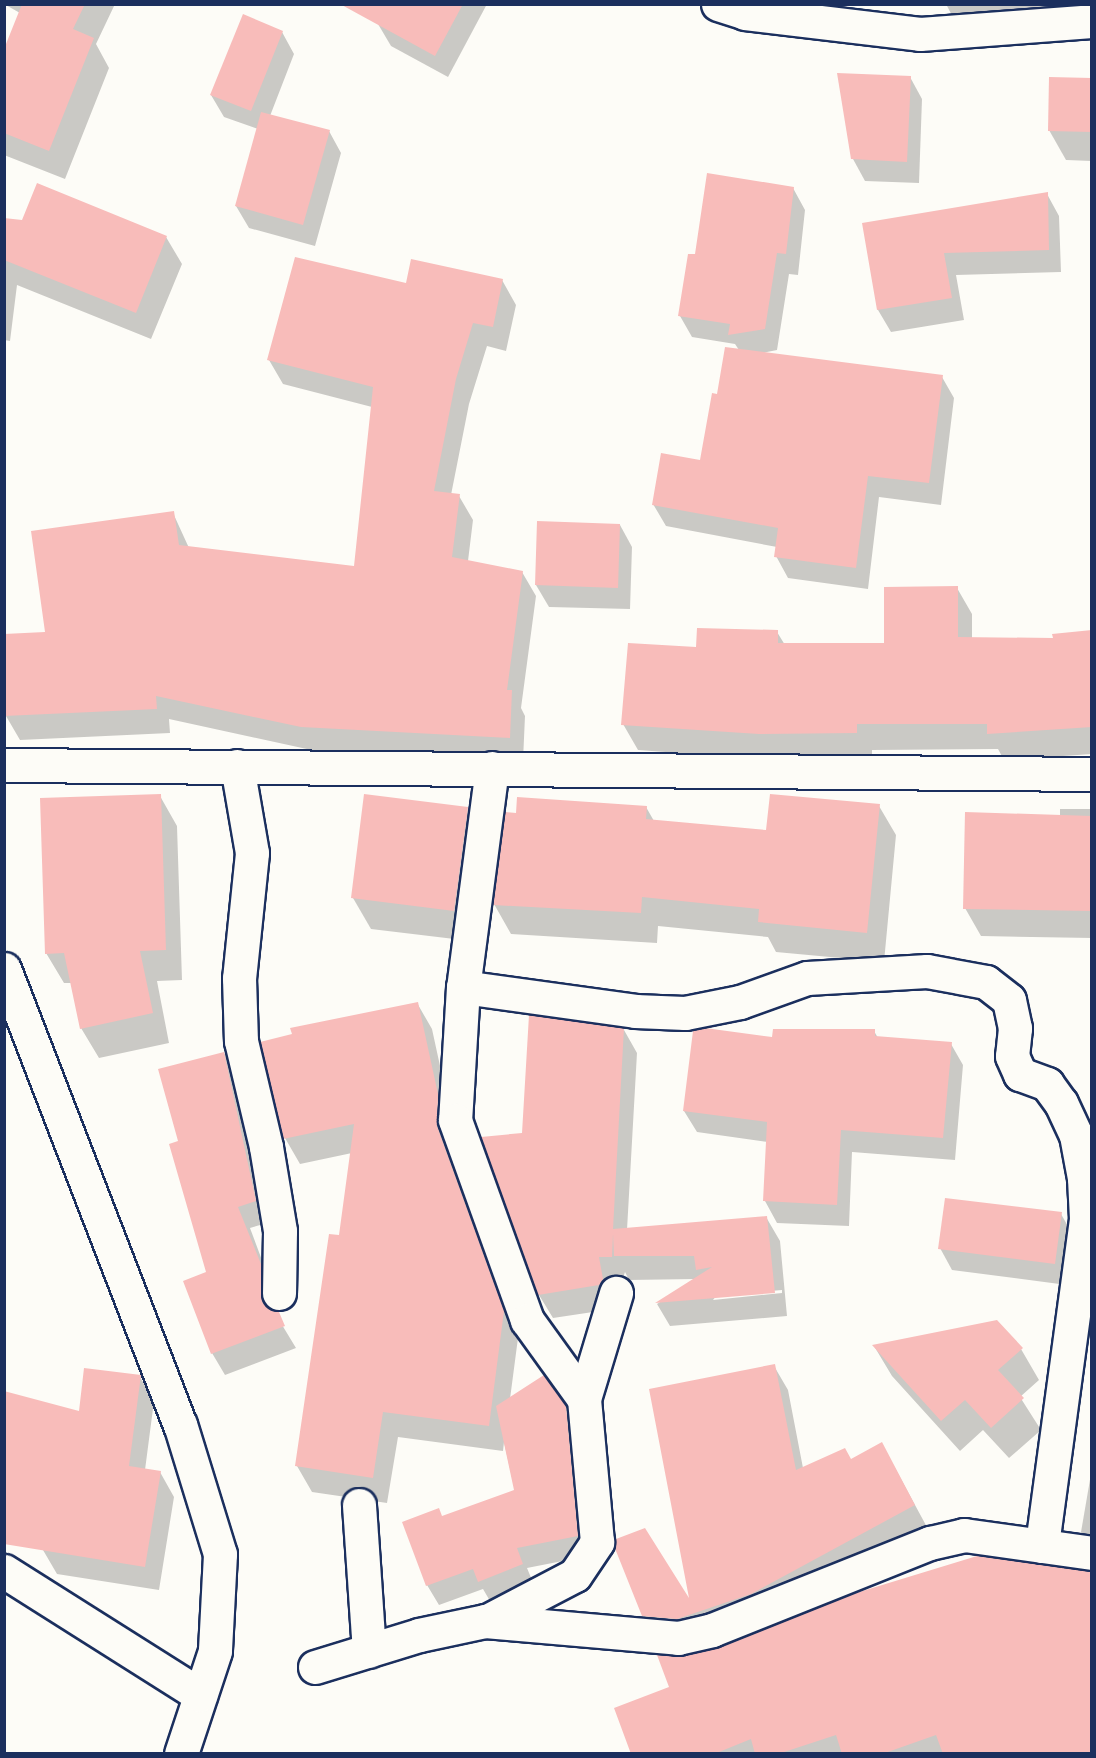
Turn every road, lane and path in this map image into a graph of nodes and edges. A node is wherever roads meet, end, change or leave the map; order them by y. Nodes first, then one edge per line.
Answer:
1 (718, 4) edge
2 (1092, 21) edge
3 (4, 765) edge
4 (237, 766) junction
5 (492, 768) junction
6 (1092, 774) edge
7 (7, 982) edge
8 (463, 987) junction
9 (1089, 1218) edge
10 (279, 1293) dead end
11 (616, 1293) dead end
12 (584, 1399) junction
13 (359, 1505) dead end
14 (1042, 1546) junction
15 (1092, 1553) edge
16 (4, 1571) edge
17 (485, 1622) junction
18 (369, 1651) junction
19 (315, 1667) dead end
20 (200, 1695) junction
21 (181, 1754) edge

1 - 2 street
3 - 4 street
4 - 5 street
4 - 10 street
5 - 6 street
5 - 8 street
7 - 20 street
8 - 9 street
8 - 12 street
9 - 14 street
11 - 12 street
12 - 17 street
13 - 18 street
14 - 15 street
14 - 17 street
16 - 20 street
17 - 18 street
18 - 19 street
20 - 21 street

